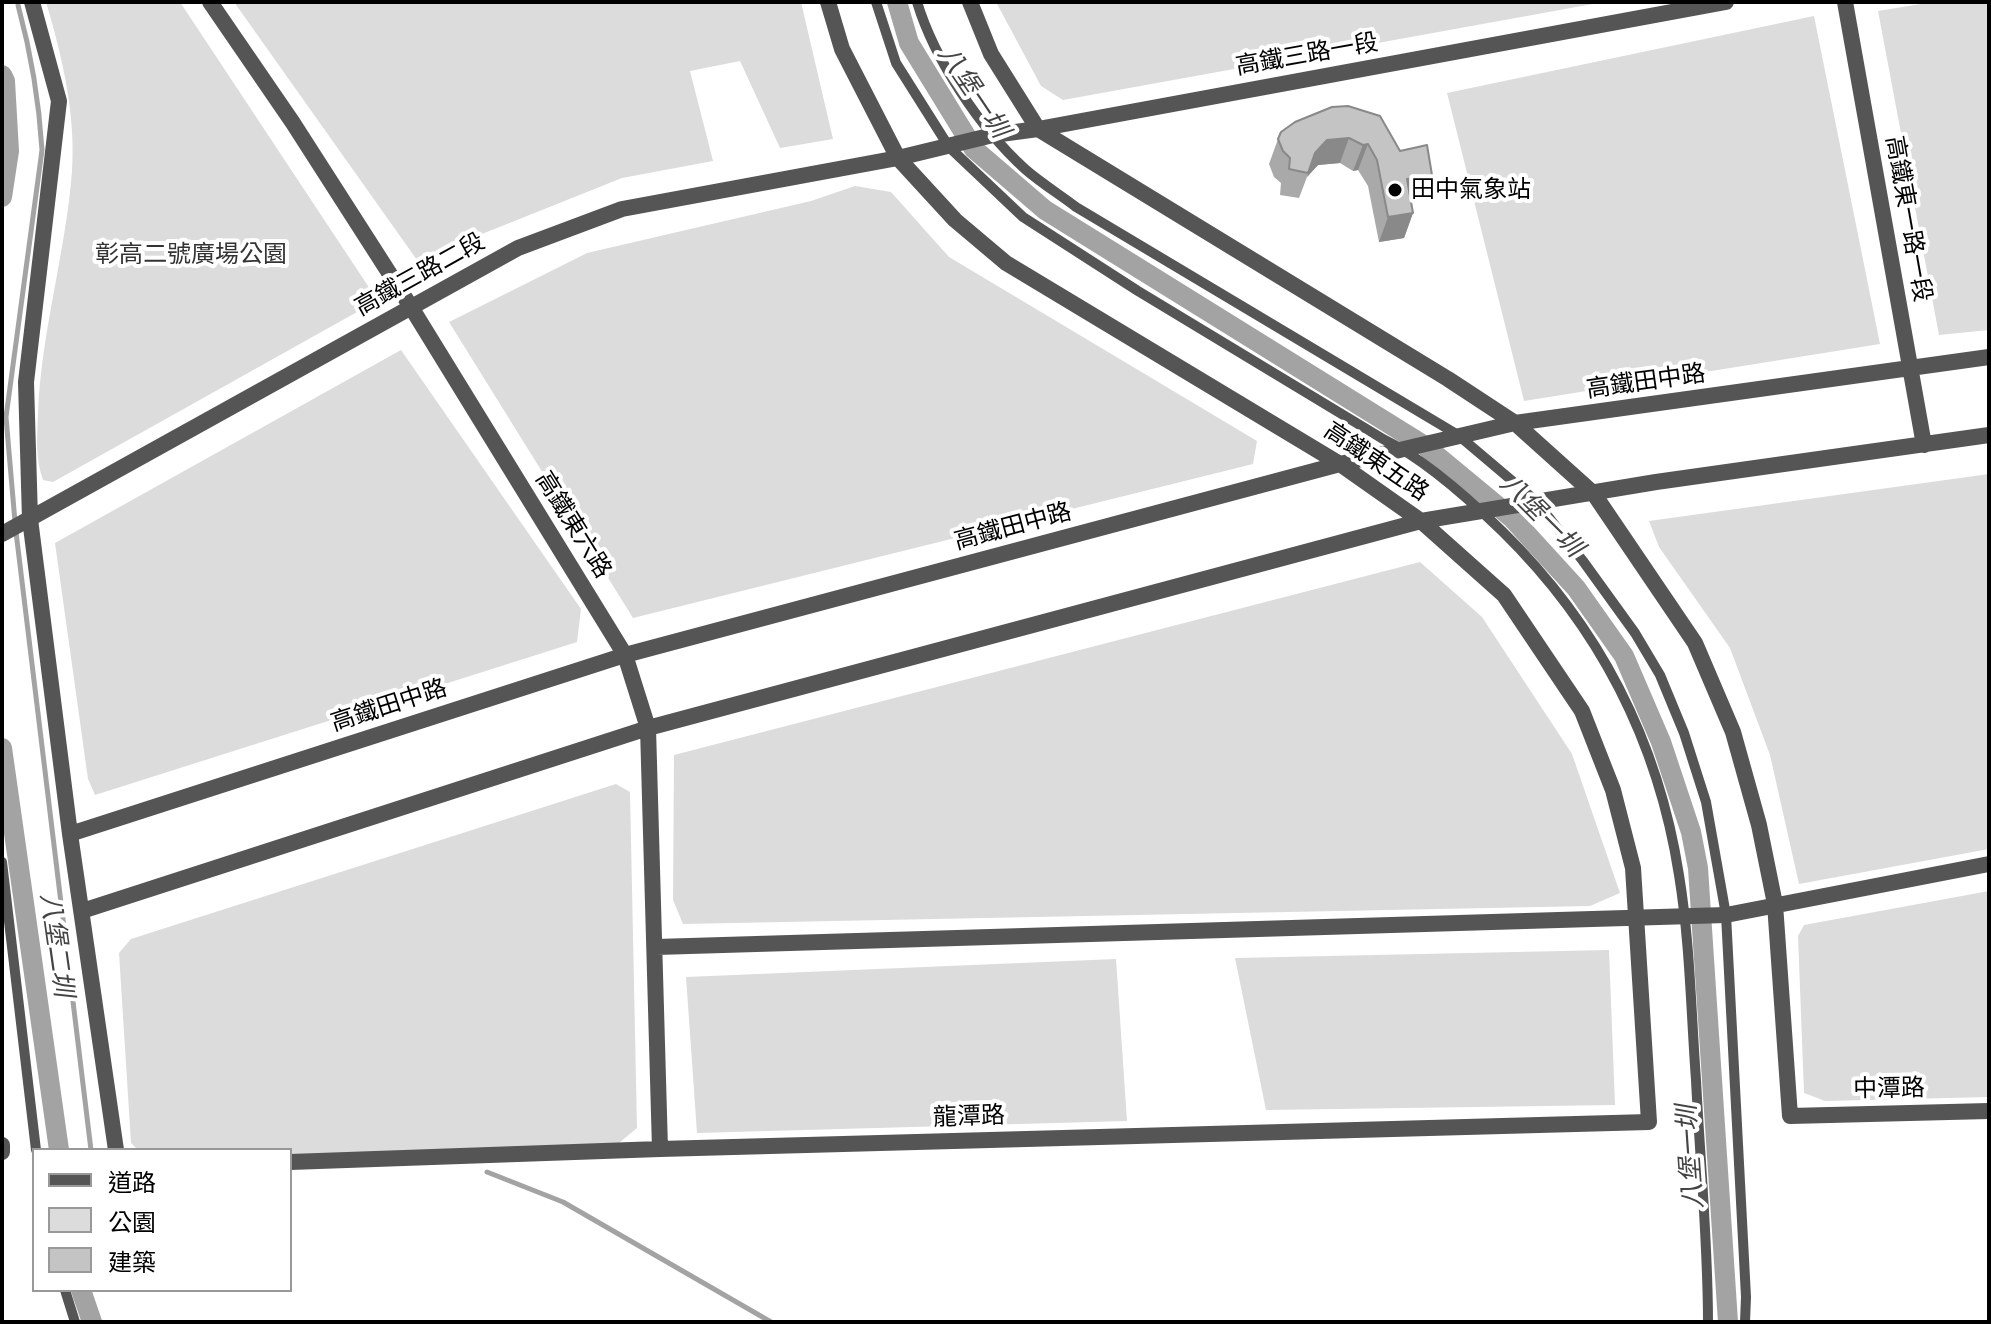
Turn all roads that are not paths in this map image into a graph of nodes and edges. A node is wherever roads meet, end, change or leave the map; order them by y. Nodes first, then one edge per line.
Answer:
1 (32, 2) edge
2 (210, 2) edge
3 (828, 2) edge
4 (876, 2) edge
5 (917, 2) edge
6 (970, 2) edge
7 (1726, 2) edge
8 (1845, 2) edge
9 (1038, 129) junction
10 (993, 135) junction
11 (949, 147) junction
12 (898, 158) junction
13 (411, 307) junction
14 (1989, 357) edge
15 (1911, 368) junction
16 (1515, 423) junction
17 (1458, 435) junction
18 (1989, 435) edge
19 (1924, 445) junction
20 (1403, 449) junction
21 (1340, 464) junction
22 (1594, 494) junction
23 (1536, 501) junction
24 (1481, 510) junction
25 (30, 519) junction
26 (1421, 521) junction
27 (2, 534) edge
28 (625, 655) junction
29 (648, 728) junction
30 (70, 834) junction
31 (2, 862) edge
32 (1989, 864) edge
33 (1775, 904) junction
34 (82, 911) junction
35 (1726, 915) junction
36 (1683, 917) junction
37 (1637, 918) junction
38 (656, 947) junction
39 (1989, 1111) edge
40 (1649, 1122) joint
41 (2, 1145) edge
42 (36, 1148) edge
43 (116, 1148) edge
44 (660, 1149) junction
45 (2, 1152) edge
46 (292, 1162) edge
47 (66, 1292) edge
48 (75, 1322) edge
49 (1708, 1322) edge
50 (1745, 1322) edge

1 - 25 street
2 - 13 street, 高鐵東六路
3 - 12 street, 高鐵東五路
4 - 11 lane
5 - 10 lane
6 - 9 street
7 - 9 street, 高鐵三路一段
8 - 15 street, 高鐵東一路一段
9 - 10 street, 高鐵三路一段
9 - 16 street
10 - 11 street, 高鐵三路一段
10 - 17 lane
11 - 12 street, 高鐵三路一段
11 - 20 lane
12 - 13 street, 高鐵三路二段
12 - 21 street, 高鐵東五路
13 - 25 street, 高鐵三路二段
13 - 28 street, 高鐵東六路
14 - 15 street, 高鐵田中路
15 - 16 street, 高鐵田中路
15 - 19 street, 高鐵東一路一段
16 - 17 street, 高鐵田中路
16 - 22 street
17 - 20 street, 高鐵田中路
17 - 23 lane
18 - 19 street
19 - 22 street
20 - 21 street, 高鐵田中路
20 - 24 lane
21 - 26 street, 高鐵東五路
21 - 28 street, 高鐵田中路
22 - 23 street
22 - 33 street
23 - 24 street
23 - 35 lane
24 - 26 street
24 - 36 lane
25 - 27 street, 高鐵三路二段
25 - 30 street
26 - 29 street
26 - 37 street, 高鐵東五路
28 - 29 street, 高鐵東六路
28 - 30 street, 高鐵田中路
29 - 34 street
29 - 38 street, 高鐵東六路
30 - 34 street
31 - 42 lane
32 - 33 street
33 - 35 street
33 - 39 street, 中潭路
34 - 43 street
35 - 36 street
35 - 50 lane
36 - 37 street
36 - 49 lane
37 - 38 street
37 - 40 street, 高鐵東五路
38 - 44 street, 高鐵東六路
40 - 44 street, 龍潭路
41 - 45 street
44 - 46 street, 龍潭路
47 - 48 lane

